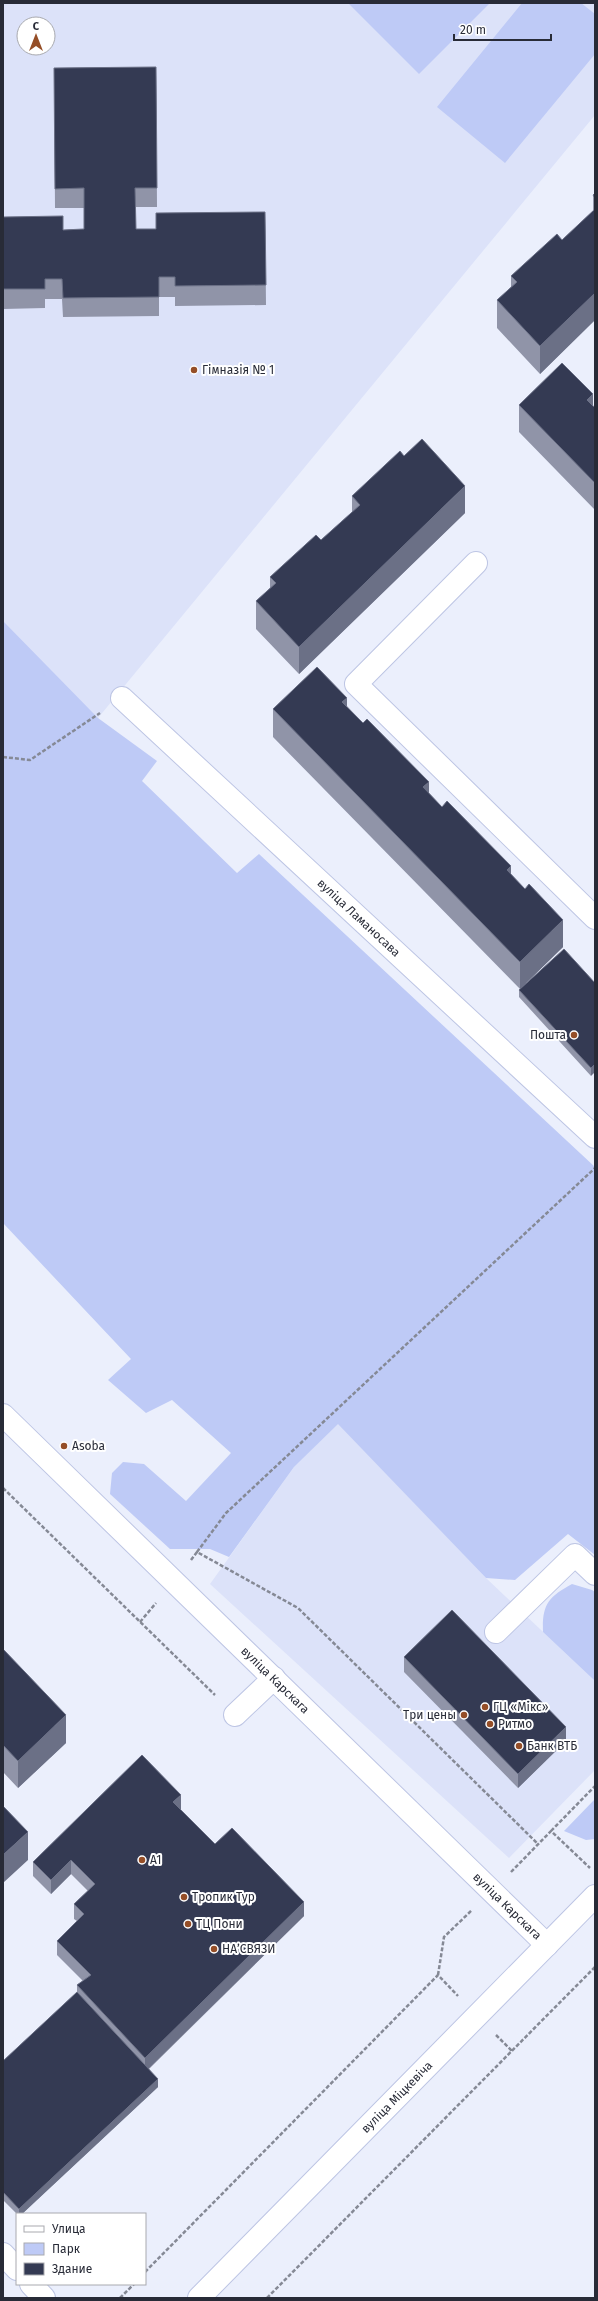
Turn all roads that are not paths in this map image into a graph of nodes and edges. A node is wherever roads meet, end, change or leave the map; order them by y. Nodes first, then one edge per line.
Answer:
1 (476, 563) dead end
2 (122, 698) road end
3 (595, 918) edge
4 (595, 1137) edge
5 (3, 1415) edge
6 (595, 1574) edge
7 (496, 1632) dead end
8 (274, 1678) junction
9 (235, 1715) road end
10 (595, 1896) edge
11 (547, 1944) junction
12 (3, 2254) edge
13 (16, 2268) edge
14 (32, 2285) edge
15 (44, 2298) edge
16 (199, 2298) edge

1 - 3 street
2 - 4 street, вуліца Ламаносава
5 - 8 street, вуліца Карскага
6 - 7 street
8 - 9 street
8 - 11 street, вуліца Карскага
10 - 11 street, вуліца Міцкевіча
11 - 16 street, вуліца Міцкевіча
12 - 13 street
14 - 15 street

